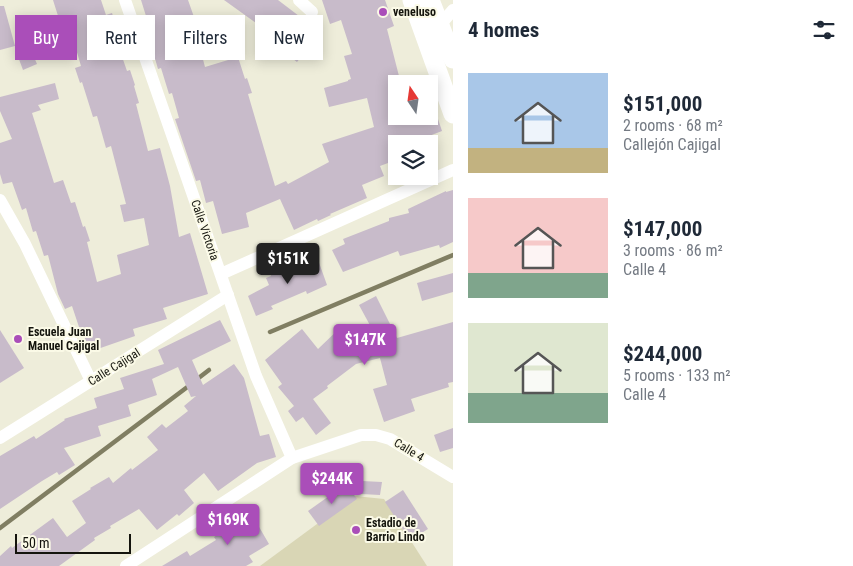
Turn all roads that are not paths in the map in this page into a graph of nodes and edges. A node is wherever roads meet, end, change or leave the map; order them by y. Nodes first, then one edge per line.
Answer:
1 (126, 0) edge
2 (298, 0) edge
3 (412, 0) edge
4 (430, 0) edge
5 (453, 10) edge
6 (312, 12) dead end
7 (440, 25) junction
8 (453, 59) edge
9 (453, 114) edge
10 (453, 170) edge
11 (0, 200) edge
12 (221, 274) junction
13 (228, 295) junction
14 (91, 381) junction
15 (0, 438) edge
16 (292, 458) junction
17 (453, 477) edge
18 (126, 566) edge

1 - 12 street, Calle Victoria
2 - 6 street
3 - 9 street
4 - 7 street
5 - 7 street
7 - 8 street
10 - 12 street
11 - 14 street
12 - 13 street, Calle Victoria
13 - 14 street, Calle Cajigal
13 - 16 street, Calle Victoria
14 - 15 street, Calle Cajigal
16 - 17 street, Calle 4
16 - 18 street, Calle 4

